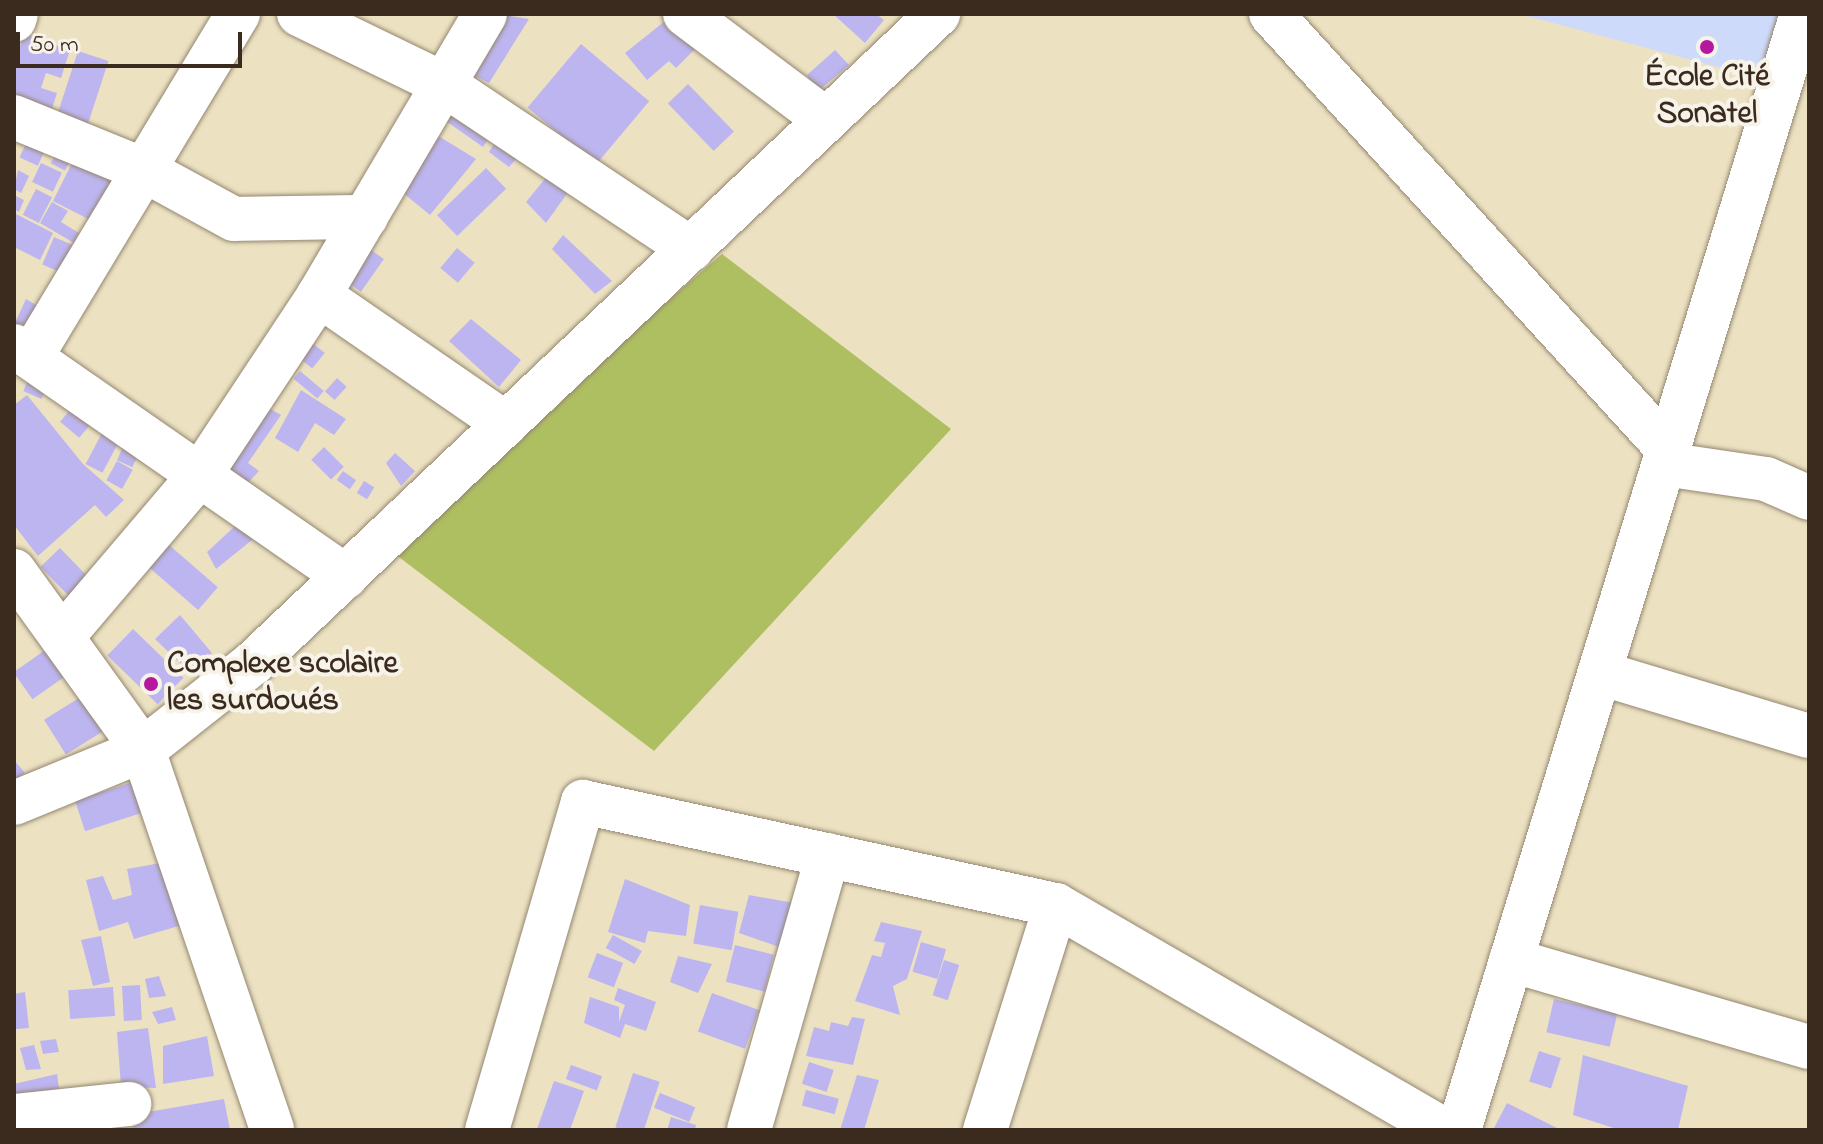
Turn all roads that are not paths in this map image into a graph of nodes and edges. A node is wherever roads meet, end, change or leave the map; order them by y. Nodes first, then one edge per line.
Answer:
1 (16, 14) edge
2 (238, 14) edge
3 (299, 14) edge
4 (485, 14) edge
5 (685, 14) edge
6 (938, 14) edge
7 (1271, 14) edge
8 (1802, 14) edge
9 (14, 20) edge
10 (445, 85) junction
11 (14, 117) edge
12 (826, 120) junction
13 (144, 170) junction
14 (366, 217) junction
15 (691, 249) junction
16 (319, 295) junction
17 (22, 352) edge
18 (506, 424) junction
19 (1666, 456) junction
20 (200, 475) junction
21 (1809, 498) edge
22 (14, 571) edge
23 (346, 577) junction
24 (62, 637) junction
25 (1600, 673) junction
26 (1809, 736) edge
27 (143, 750) junction
28 (14, 803) edge
29 (828, 855) junction
30 (1056, 905) junction
31 (1511, 960) junction
32 (1809, 1047) edge
33 (129, 1104) dead end
34 (14, 1116) edge
35 (998, 1127) edge
36 (272, 1130) edge
37 (487, 1130) edge
38 (749, 1130) edge
39 (1444, 1130) edge
40 (1459, 1130) edge

1 - 9 street
2 - 13 street
3 - 10 street
4 - 10 street
5 - 12 street
6 - 12 street
7 - 19 street
8 - 19 street
10 - 14 street
10 - 15 street
11 - 13 street
12 - 15 street
13 - 14 street
13 - 17 street
14 - 16 street
15 - 18 street
16 - 18 street
16 - 20 street
17 - 20 street
18 - 23 street
19 - 21 street
19 - 25 street
20 - 23 street
20 - 24 street
22 - 24 street
23 - 27 street
24 - 27 street
25 - 26 street
25 - 31 street
27 - 28 street
27 - 36 street
29 - 30 street
29 - 37 street
29 - 38 street
30 - 35 street
30 - 39 street
31 - 32 street
31 - 40 street
33 - 34 street

